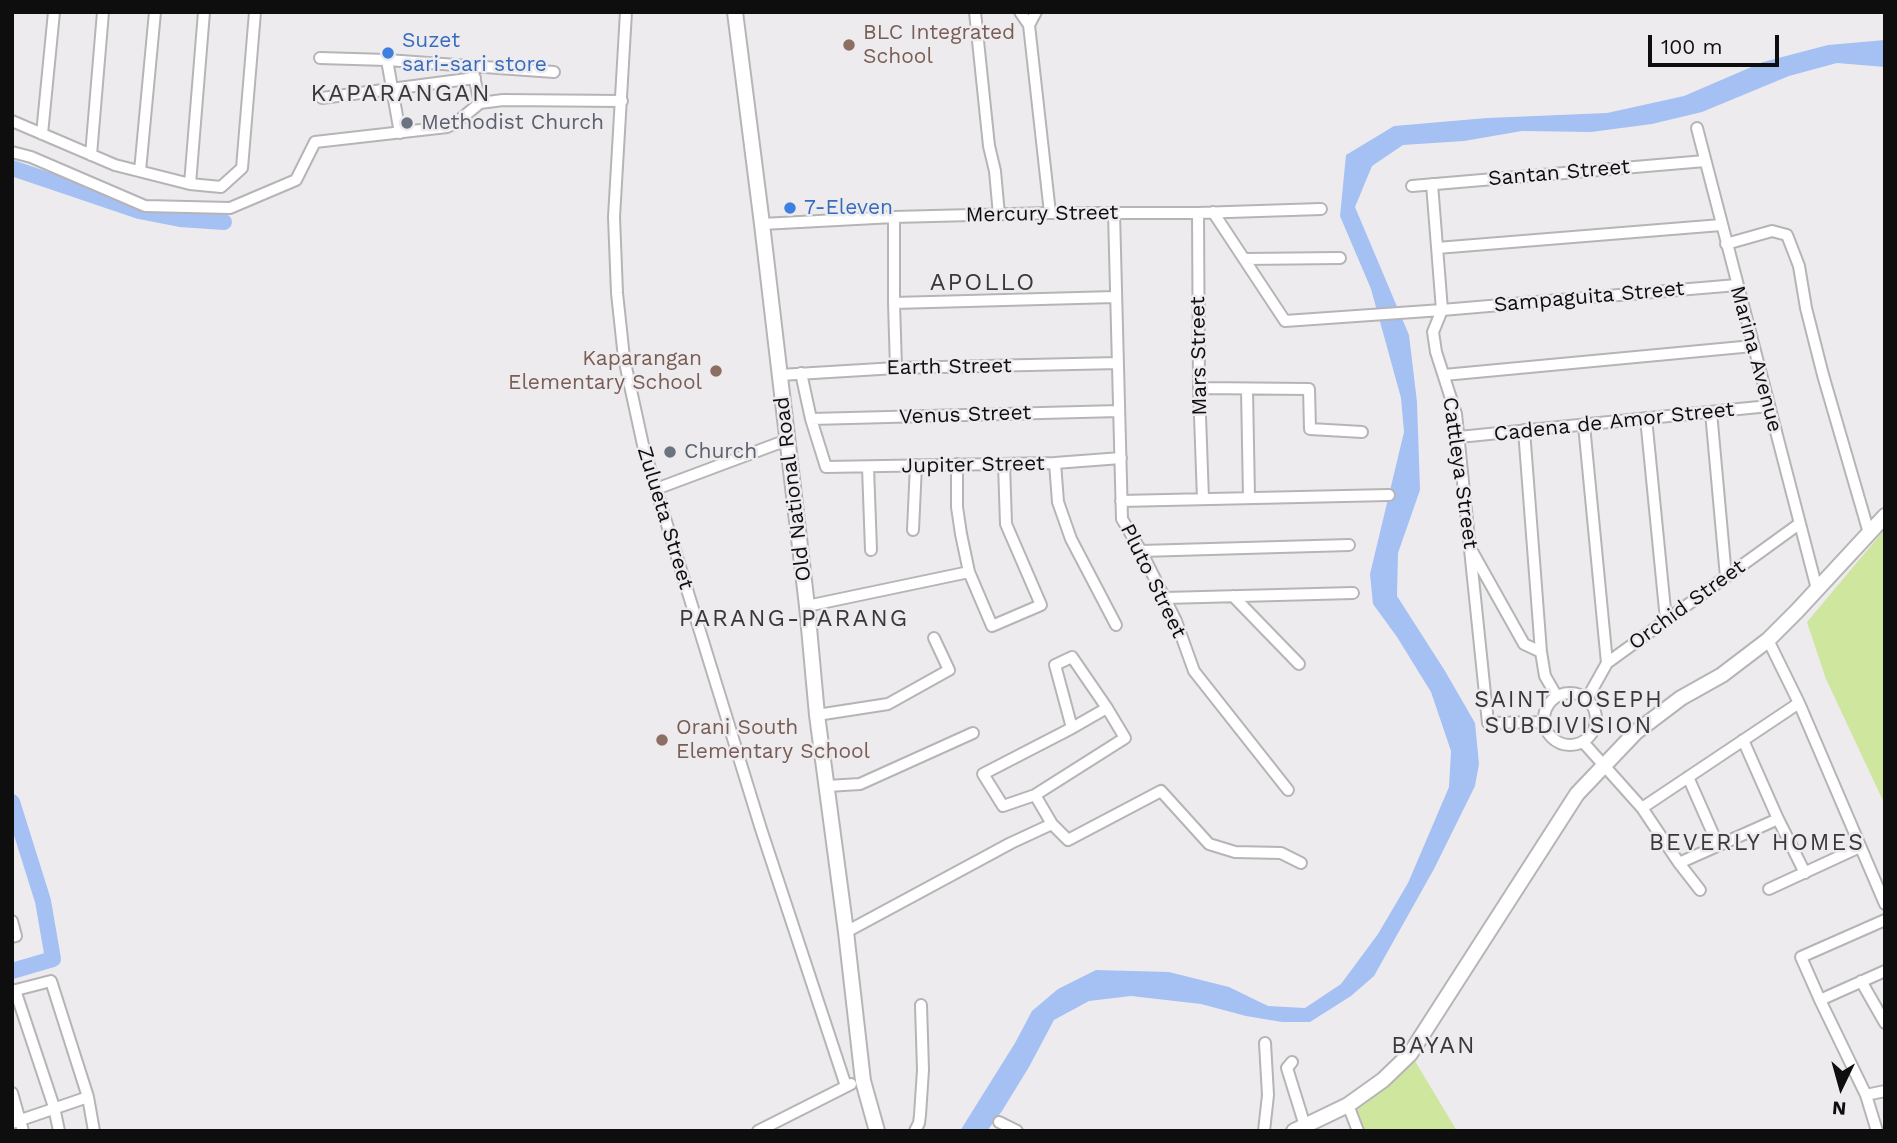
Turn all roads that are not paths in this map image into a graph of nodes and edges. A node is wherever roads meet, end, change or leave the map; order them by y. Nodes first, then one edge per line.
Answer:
1 (54, 12) edge
2 (103, 12) edge
3 (155, 12) edge
4 (204, 12) edge
5 (255, 12) edge
6 (626, 12) edge
7 (735, 12) edge
8 (975, 12) edge
9 (1020, 12) edge
10 (1037, 12) edge
11 (1029, 25) junction
12 (320, 58) dead end
13 (387, 60) junction
14 (472, 66) junction
15 (554, 72) dead end
16 (475, 78) junction
17 (391, 88) junction
18 (322, 98) dead end
19 (622, 102) junction
20 (480, 103) junction
21 (12, 121) edge
22 (1697, 128) dead end
23 (400, 133) junction
24 (42, 134) junction
25 (12, 152) edge
26 (91, 155) junction
27 (1705, 161) junction
28 (140, 171) junction
29 (190, 184) junction
30 (1432, 184) junction
31 (1412, 186) dead end
32 (1321, 209) dead end
33 (1213, 212) junction
34 (1050, 213) junction
35 (1114, 213) junction
36 (1198, 213) junction
37 (999, 215) junction
38 (894, 217) junction
39 (762, 224) junction
40 (1721, 225) junction
41 (1726, 244) junction
42 (1437, 248) junction
43 (1340, 258) dead end
44 (1244, 259) junction
45 (1737, 285) junction
46 (1115, 297) junction
47 (894, 303) junction
48 (1442, 310) junction
49 (1753, 346) junction
50 (1118, 363) junction
51 (896, 368) junction
52 (801, 373) junction
53 (1444, 374) junction
54 (780, 375) junction
55 (1199, 388) junction
56 (1247, 390) junction
57 (1769, 407) junction
58 (1119, 411) junction
59 (1711, 412) junction
60 (1646, 418) junction
61 (811, 419) junction
62 (1584, 425) junction
63 (1524, 430) junction
64 (1362, 432) dead end
65 (1459, 437) junction
66 (787, 440) junction
67 (1121, 458) junction
68 (1055, 463) junction
69 (957, 464) junction
70 (1004, 464) junction
71 (916, 466) junction
72 (868, 467) junction
73 (656, 489) junction
74 (1389, 495) dead end
75 (1249, 497) junction
76 (1203, 499) junction
77 (1121, 501) junction
78 (1885, 516) edge
79 (1799, 524) junction
80 (914, 530) dead end
81 (1869, 533) junction
82 (1349, 545) dead end
83 (1470, 548) junction
84 (871, 550) dead end
85 (1141, 551) junction
86 (970, 572) junction
87 (1727, 578) junction
88 (1817, 589) junction
89 (1353, 593) dead end
90 (1233, 596) junction
91 (1164, 598) junction
92 (807, 606) junction
93 (1666, 620) junction
94 (1116, 625) dead end
95 (934, 638) dead end
96 (1768, 640) junction
97 (1541, 652) junction
98 (1607, 663) junction
99 (1299, 664) dead end
100 (1556, 695) junction
101 (1588, 697) junction
102 (1799, 704) junction
103 (1107, 708) junction
104 (817, 715) junction
105 (1543, 722) junction
106 (1072, 728) junction
107 (973, 733) dead end
108 (1743, 740) junction
109 (1583, 742) junction
110 (1605, 765) junction
111 (1688, 777) junction
112 (827, 786) junction
113 (1288, 790) dead end
114 (1035, 795) junction
115 (1642, 807) junction
116 (1778, 819) junction
117 (1052, 824) junction
118 (1718, 845) junction
119 (1860, 847) junction
120 (1301, 863) dead end
121 (1679, 863) junction
122 (1805, 873) junction
123 (1769, 889) dead end
124 (1700, 890) dead end
125 (1885, 904) edge
126 (1885, 920) edge
127 (12, 921) edge
128 (846, 932) junction
129 (12, 937) edge
130 (1885, 971) edge
131 (1861, 981) junction
132 (14, 991) edge
133 (1819, 1000) junction
134 (920, 1005) dead end
135 (1883, 1016) edge
136 (1265, 1043) dead end
137 (1292, 1062) dead end
138 (863, 1081) junction
139 (846, 1086) junction
140 (1885, 1091) edge
141 (12, 1093) edge
142 (1866, 1095) junction
143 (88, 1097) junction
144 (1348, 1105) junction
145 (54, 1107) junction
146 (999, 1122) dead end
147 (19, 1124) edge
148 (1300, 1128) edge
149 (59, 1131) edge
150 (94, 1131) edge
151 (758, 1131) edge
152 (877, 1131) edge
153 (915, 1131) edge
154 (1017, 1131) edge
155 (1264, 1131) edge
156 (1358, 1131) edge
157 (1877, 1131) edge

1 - 24 street
2 - 26 street
3 - 28 street
4 - 29 street
5 - 29 street
6 - 19 street, Zulueta Street
7 - 39 main road, Old National Road
8 - 37 street
9 - 11 street
10 - 11 street
11 - 34 street
12 - 13 street
13 - 14 street
13 - 17 street
14 - 15 street
14 - 16 street
16 - 17 street
16 - 20 street
17 - 18 street
17 - 23 street
19 - 20 street
19 - 73 street, Zulueta Street
20 - 23 street
21 - 24 street
22 - 27 street, Marina Avenue
23 - 25 street
24 - 26 street
26 - 28 street
27 - 30 street, Santan Street
27 - 40 street, Marina Avenue
28 - 29 street
30 - 31 street, Santan Street
30 - 42 street, Cattleya Street
32 - 33 street, Mercury Street
33 - 36 street, Mercury Street
33 - 44 street
34 - 35 street, Mercury Street
34 - 37 street, Mercury Street
35 - 36 street, Mercury Street
35 - 46 street, Pluto Street
36 - 55 street, Mars Street
37 - 38 street, Mercury Street
38 - 39 street, Mercury Street
38 - 47 street
39 - 54 main road, Old National Road
40 - 41 street, Marina Avenue
40 - 42 street
41 - 45 street, Marina Avenue
41 - 81 street
42 - 48 street, Cattleya Street
43 - 44 street
44 - 48 street, Sampaguita Street
45 - 48 street, Sampaguita Street
45 - 49 street, Marina Avenue
46 - 47 street
46 - 50 street, Pluto Street
47 - 51 street
48 - 53 street, Cattleya Street
49 - 53 street
49 - 57 street, Marina Avenue
50 - 51 street, Earth Street
50 - 58 street, Pluto Street
51 - 52 street, Earth Street
52 - 54 street, Earth Street
52 - 61 street
53 - 65 street, Cattleya Street
54 - 66 main road, Old National Road
55 - 56 street
55 - 76 street, Mars Street
56 - 64 street
56 - 75 street
57 - 59 street, Cadena de Amor Street
57 - 79 street, Marina Avenue
58 - 61 street, Venus Street
58 - 67 street, Pluto Street
59 - 60 street, Cadena de Amor Street
59 - 87 street
60 - 62 street, Cadena de Amor Street
60 - 93 street
61 - 72 street, Jupiter Street
62 - 63 street, Cadena de Amor Street
62 - 98 street
63 - 65 street, Cadena de Amor Street
63 - 97 street
65 - 83 street, Cattleya Street
66 - 73 street
66 - 92 main road, Old National Road
67 - 68 street, Jupiter Street
67 - 77 street, Pluto Street
68 - 70 street, Jupiter Street
68 - 94 street
69 - 70 street, Jupiter Street
69 - 71 street, Jupiter Street
69 - 86 street
70 - 86 street
71 - 72 street, Jupiter Street
71 - 80 street
72 - 84 street
73 - 139 street, Zulueta Street
74 - 75 street
75 - 76 street
76 - 77 street
77 - 85 street, Pluto Street
78 - 81 main road
79 - 87 street, Orchid Street
79 - 88 street, Marina Avenue
81 - 88 main road
82 - 85 street
83 - 97 street
83 - 105 street, Cattleya Street
85 - 91 street, Pluto Street
86 - 92 street
87 - 93 street, Orchid Street
88 - 96 main road
89 - 90 street
90 - 91 street
90 - 99 street
91 - 113 street, Pluto Street
92 - 104 main road, Old National Road
93 - 98 street, Orchid Street
95 - 104 street
96 - 102 street
96 - 110 main road
97 - 100 street
98 - 101 street, Orchid Street
100 - 101 street
100 - 105 street
101 - 109 street
102 - 108 street
102 - 119 street
103 - 106 street
103 - 106 street
103 - 114 street
104 - 112 main road, Old National Road
105 - 109 street
106 - 114 street
107 - 112 street
108 - 111 street
108 - 116 street
109 - 110 street
110 - 115 street
110 - 144 main road
111 - 115 street
111 - 118 street
112 - 128 main road, Old National Road
114 - 117 street
115 - 121 street
116 - 118 street
116 - 122 street
117 - 120 street
117 - 128 street
118 - 121 street
119 - 122 street
119 - 125 street
121 - 124 street
122 - 123 street
126 - 133 street
127 - 129 street
128 - 138 main road, Old National Road
130 - 131 street
131 - 133 street
131 - 135 street
132 - 143 street
132 - 145 street
133 - 142 street
134 - 153 street
136 - 155 street
137 - 148 street
138 - 139 street
138 - 152 main road, Old National Road
139 - 151 street
140 - 142 street
141 - 147 street
142 - 157 street
143 - 145 street
143 - 150 street
144 - 148 main road
144 - 156 street
145 - 147 street
145 - 149 street
146 - 154 street

